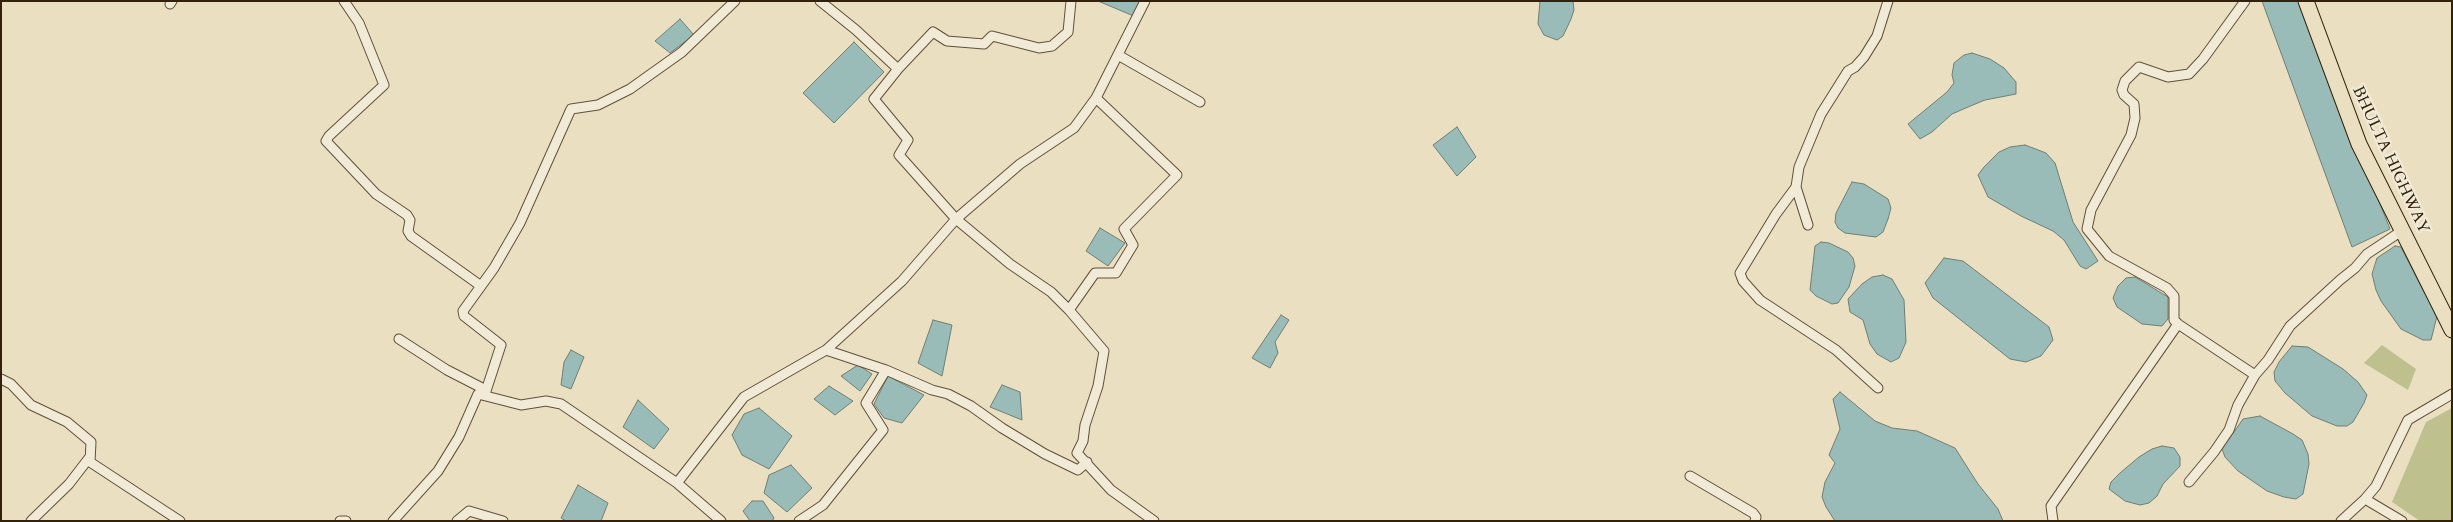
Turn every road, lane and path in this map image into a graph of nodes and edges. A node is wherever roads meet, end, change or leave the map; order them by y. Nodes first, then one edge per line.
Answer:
1 (344, 1) edge
2 (735, 1) edge
3 (820, 1) edge
4 (1071, 1) edge
5 (1145, 1) edge
6 (1888, 1) edge
7 (2245, 1) edge
8 (2306, 1) edge
9 (1118, 55) junction
10 (898, 69) junction
11 (1096, 98) junction
12 (1200, 102) dead end
13 (1796, 186) junction
14 (956, 219) junction
15 (1808, 225) dead end
16 (2402, 230) junction
17 (481, 286) junction
18 (1069, 310) junction
19 (2178, 324) junction
20 (2452, 330) edge
21 (400, 339) dead end
22 (826, 350) junction
23 (886, 370) junction
24 (2256, 375) junction
25 (1, 379) edge
26 (1878, 388) dead end
27 (485, 392) junction
28 (2452, 394) edge
29 (88, 458) junction
30 (1087, 462) junction
31 (1690, 476) dead end
32 (677, 482) junction
33 (2189, 482) dead end
34 (2365, 499) junction
35 (31, 521) edge
36 (180, 521) edge
37 (340, 521) edge
38 (346, 521) edge
39 (393, 521) edge
40 (457, 521) edge
41 (503, 521) edge
42 (721, 521) edge
43 (799, 521) edge
44 (1154, 521) edge
45 (1754, 521) edge
46 (2054, 521) edge
47 (2341, 521) edge
48 (2402, 521) edge

1 - 17 street
2 - 17 street
3 - 10 street
4 - 10 street
5 - 9 street
6 - 13 street
7 - 19 street
8 - 16 highway, BHULTA HIGHWAY
9 - 11 street
9 - 12 street
10 - 14 street
11 - 14 street
11 - 18 street
13 - 15 street
13 - 26 street
14 - 18 street
14 - 22 street
16 - 20 highway, BHULTA HIGHWAY
16 - 24 street
17 - 27 street
18 - 30 street
19 - 24 street
19 - 46 street
21 - 27 street
22 - 23 street
22 - 32 street
23 - 30 street
23 - 43 street
24 - 33 street
25 - 29 street
27 - 32 street
27 - 39 street
28 - 34 street
29 - 35 street
29 - 36 street
30 - 44 street
31 - 45 street
32 - 42 street
34 - 47 street
34 - 48 street
37 - 38 street
40 - 41 street

